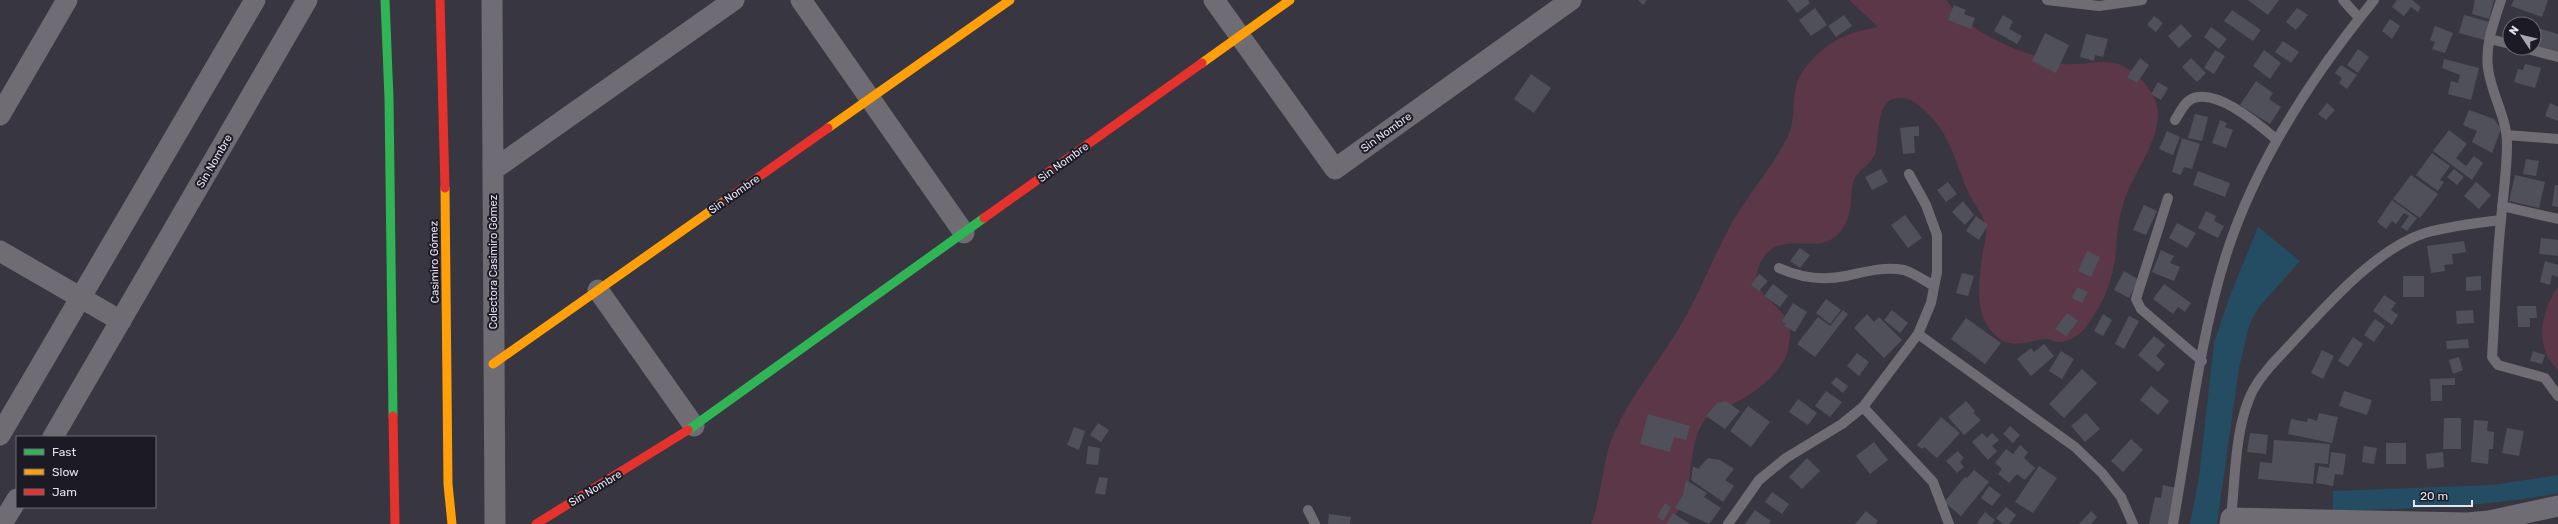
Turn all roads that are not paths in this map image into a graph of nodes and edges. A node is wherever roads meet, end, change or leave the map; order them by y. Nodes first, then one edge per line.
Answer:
1 (67, 0) edge
2 (255, 0) edge
3 (307, 0) edge
4 (385, 0) edge
5 (440, 0) edge
6 (492, 0) edge
7 (734, 0) edge
8 (801, 0) edge
9 (1010, 0) edge
10 (1214, 0) edge
11 (1290, 0) edge
12 (1571, 0) edge
13 (2047, 0) edge
14 (2142, 0) edge
15 (2343, 0) edge
16 (2374, 0) edge
17 (2501, 0) edge
18 (2359, 18) junction
19 (1240, 36) junction
20 (2490, 39) junction
21 (2502, 42) edge
22 (2542, 53) edge
23 (2558, 57) edge
24 (870, 98) junction
25 (0, 115) edge
26 (2175, 120) dead end
27 (2507, 136) junction
28 (2558, 139) edge
29 (2277, 140) junction
30 (493, 170) junction
31 (1909, 174) dead end
32 (2168, 198) dead end
33 (2502, 206) junction
34 (2558, 219) edge
35 (2501, 220) junction
36 (964, 233) junction
37 (0, 251) edge
38 (1779, 268) dead end
39 (1934, 286) junction
40 (598, 290) junction
41 (80, 298) junction
42 (120, 321) junction
43 (1918, 334) junction
44 (2202, 361) junction
45 (494, 364) junction
46 (2558, 396) edge
47 (1863, 407) junction
48 (694, 426) junction
49 (0, 435) edge
50 (54, 436) edge
51 (16, 501) edge
52 (2558, 506) edge
53 (1308, 510) dead end
54 (2509, 520) edge
55 (2231, 521) edge
56 (2314, 522) edge
57 (2, 524) edge
58 (395, 524) edge
59 (452, 524) edge
60 (495, 524) edge
61 (536, 524) edge
62 (1315, 524) edge
63 (1728, 524) edge
64 (1949, 524) edge
65 (2133, 524) edge
66 (2173, 524) edge

1 - 25 street
2 - 41 street
3 - 42 street, Sin Nombre
4 - 58 street
5 - 59 street, Casimiro Gómez
6 - 30 street, Colectora Casimiro Gómez
7 - 30 street
8 - 24 street
9 - 24 street, Sin Nombre
10 - 19 street, Sin Nombre
11 - 19 street, Sin Nombre
12 - 19 street, Sin Nombre
13 - 14 lane
15 - 18 lane
16 - 18 lane
17 - 20 lane
18 - 29 lane
19 - 36 street, Sin Nombre
20 - 21 lane
20 - 27 lane
22 - 23 lane
24 - 36 street
24 - 40 street, Sin Nombre
26 - 29 lane
27 - 28 lane
27 - 33 lane
29 - 44 lane
30 - 45 street, Colectora Casimiro Gómez
31 - 39 lane
32 - 44 lane
33 - 34 lane
33 - 35 lane
35 - 46 lane
35 - 55 lane
36 - 48 street, Sin Nombre
37 - 41 street
38 - 39 lane
39 - 43 lane
40 - 45 street, Sin Nombre
40 - 48 street
41 - 42 street
41 - 49 street
42 - 50 street, Sin Nombre
43 - 47 lane
43 - 65 lane
44 - 66 lane
45 - 60 street, Colectora Casimiro Gómez
47 - 63 lane
47 - 64 lane
48 - 61 street, Sin Nombre
51 - 57 street
52 - 54 street
53 - 62 lane
54 - 56 street
55 - 56 street

